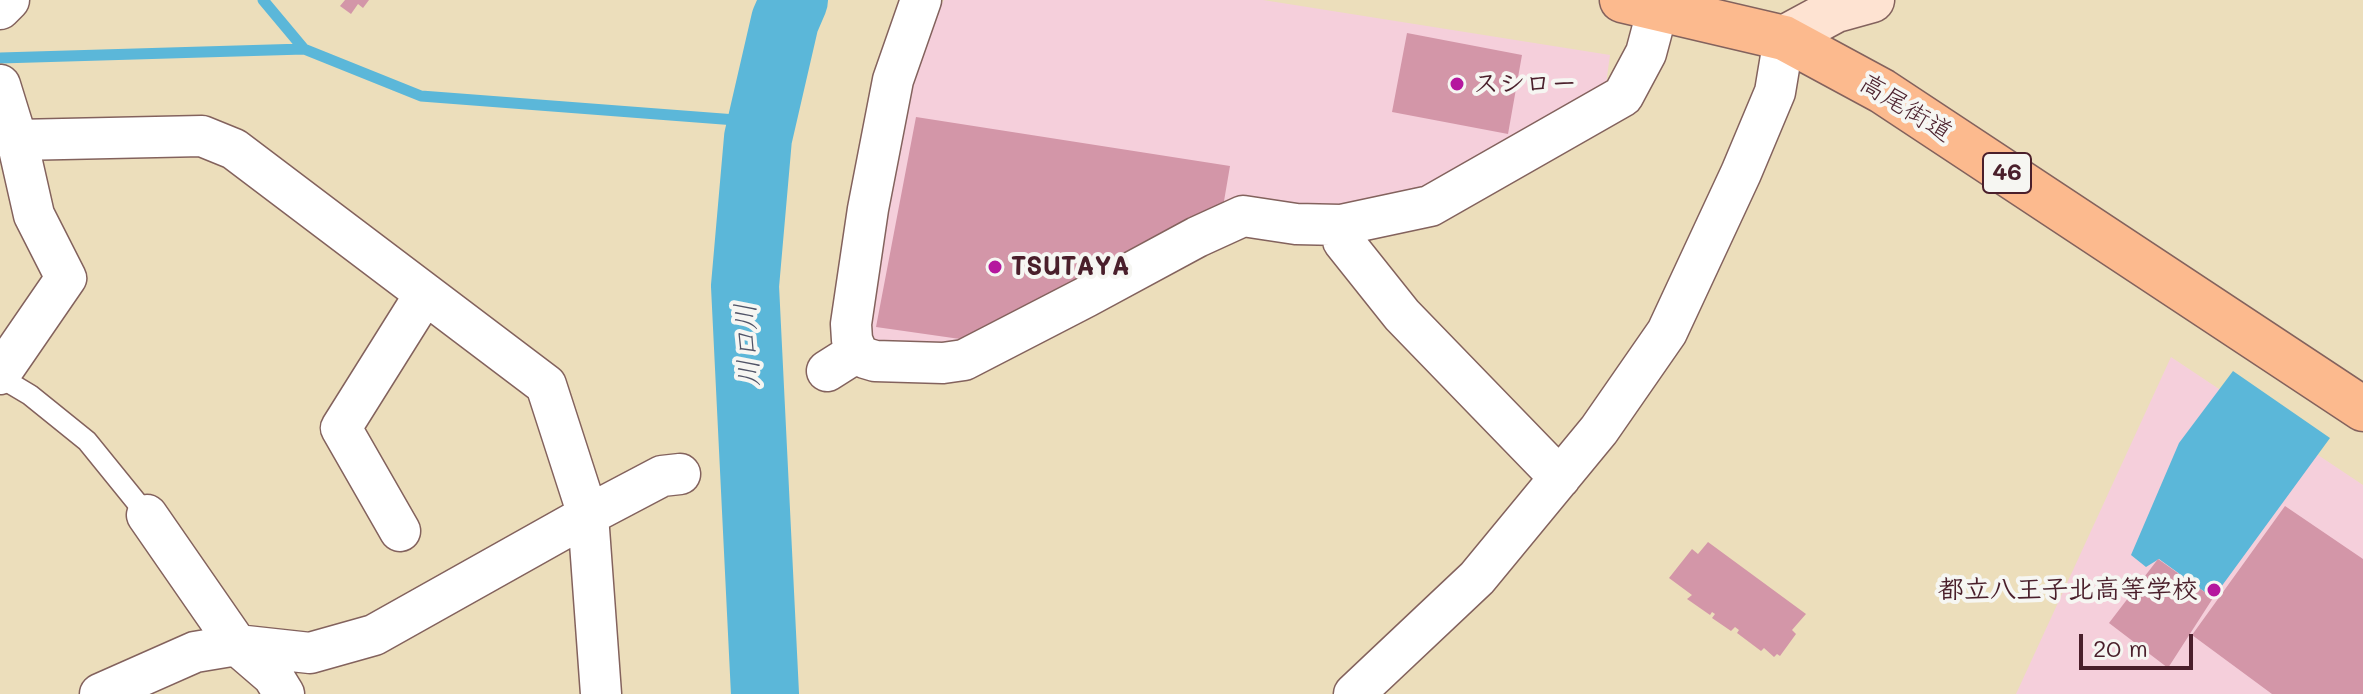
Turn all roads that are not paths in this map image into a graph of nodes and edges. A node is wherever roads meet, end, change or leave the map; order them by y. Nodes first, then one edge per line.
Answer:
1 (9, 0) edge
2 (921, 0) edge
3 (1872, 0) edge
4 (1640, 4) edge
5 (0, 9) edge
6 (1784, 38) junction
7 (0, 85) edge
8 (17, 140) junction
9 (1341, 225) junction
10 (425, 294) junction
11 (0, 376) edge
12 (2363, 409) edge
13 (680, 474) dead end
14 (1560, 478) junction
15 (147, 515) joint
16 (588, 515) junction
17 (400, 531) dead end
18 (237, 645) junction
19 (100, 694) edge
20 (284, 694) edge
21 (601, 694) edge
22 (1354, 694) edge

1 - 5 street
2 - 9 street
3 - 6 main road
4 - 6 main road, 高尾街道 / 46
4 - 9 street
6 - 12 main road, 高尾街道 / 46
6 - 14 street
7 - 8 street
8 - 10 street
8 - 11 street
9 - 14 street
10 - 16 street
10 - 17 street
11 - 15 lane
13 - 16 street
14 - 22 street
15 - 18 street
16 - 18 street
16 - 21 street
18 - 19 street
18 - 20 street

